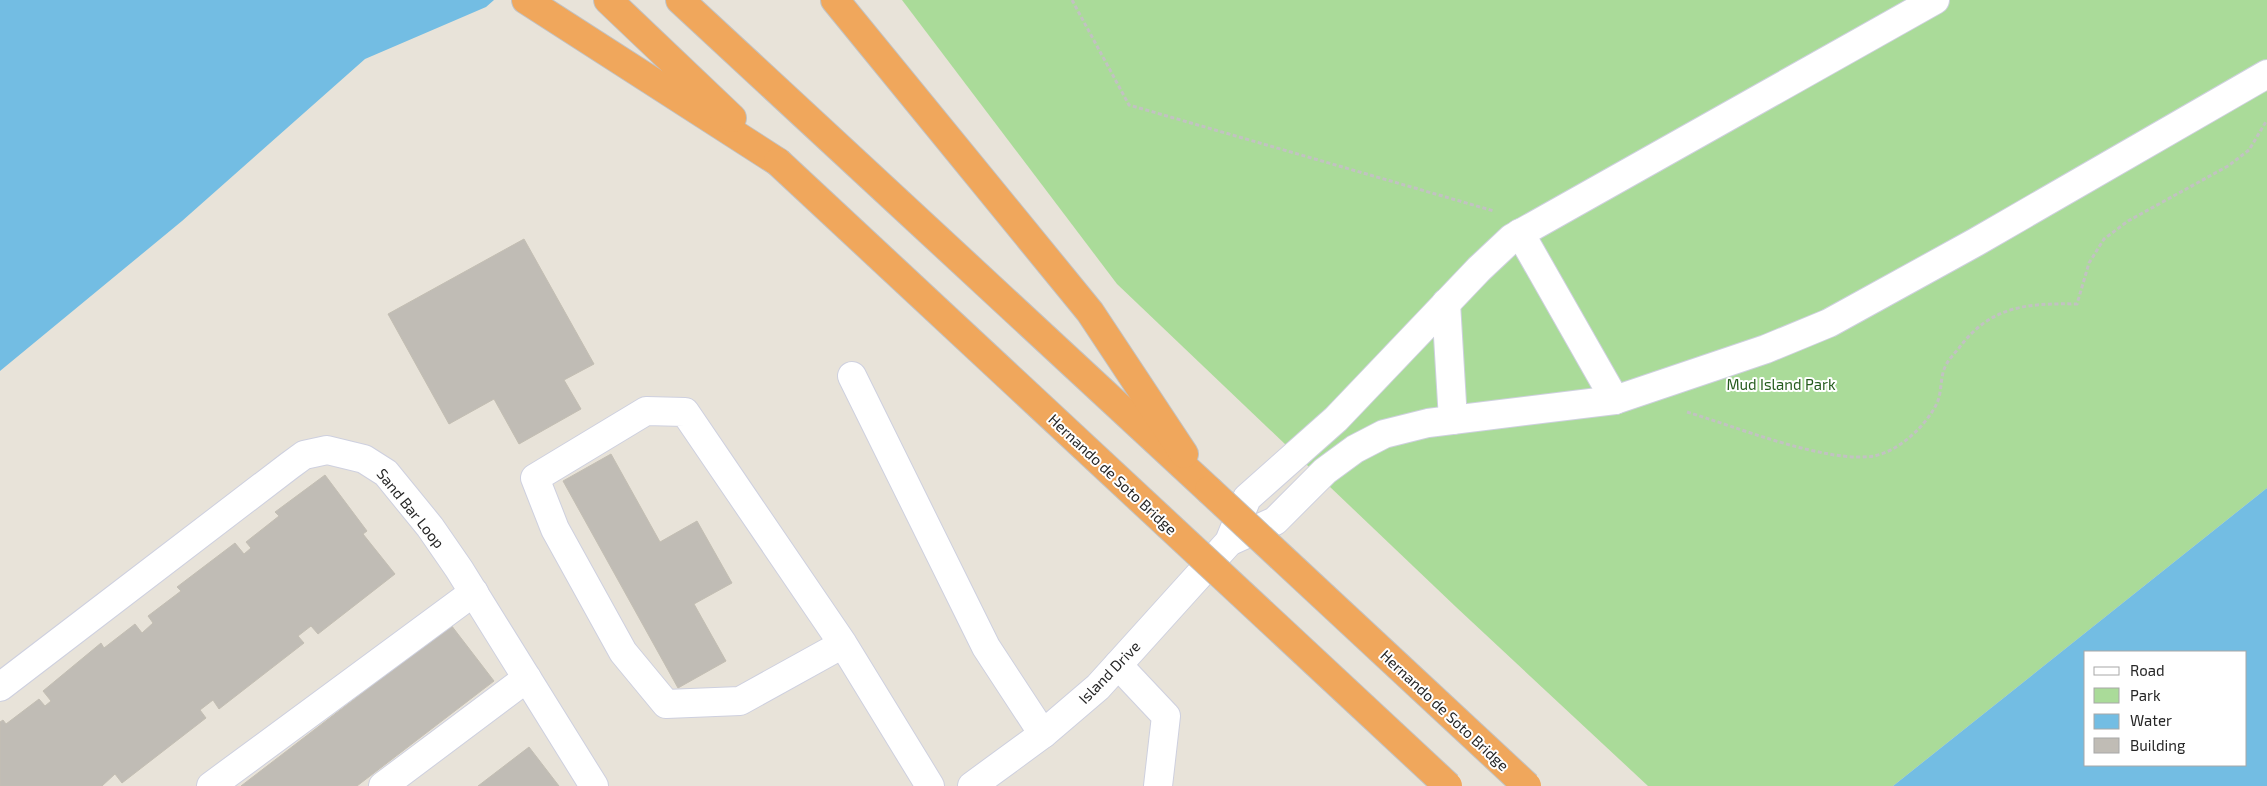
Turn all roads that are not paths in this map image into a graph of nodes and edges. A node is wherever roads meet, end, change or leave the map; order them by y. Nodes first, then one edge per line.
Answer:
1 (526, 0) edge
2 (608, 0) edge
3 (680, 0) edge
4 (835, 0) edge
5 (1935, 0) edge
6 (2267, 74) edge
7 (778, 162) junction
8 (1520, 233) junction
9 (1446, 303) junction
10 (852, 376) dead end
11 (1615, 400) junction
12 (1453, 420) junction
13 (1209, 490) junction
14 (1229, 542) junction
15 (474, 592) junction
16 (843, 644) junction
17 (1118, 665) junction
18 (527, 678) junction
19 (0, 687) edge
20 (1043, 734) junction
21 (211, 786) edge
22 (383, 786) edge
23 (594, 786) edge
24 (930, 786) edge
25 (972, 786) edge
26 (1158, 786) edge
27 (1448, 786) edge
28 (1526, 786) edge

1 - 7 highway
2 - 7 highway
3 - 13 highway
4 - 13 highway
5 - 8 street
6 - 11 street
7 - 27 highway, Hernando de Soto Bridge, bridge
8 - 9 street
8 - 11 street
9 - 12 street
9 - 14 street
10 - 20 street
11 - 12 street
12 - 14 street
13 - 28 highway, Hernando de Soto Bridge, bridge
14 - 17 street, Island Drive
15 - 18 street, Sand Bar Loop
15 - 19 street, Sand Bar Loop
15 - 21 street
16 - 16 street
16 - 24 street
17 - 20 street, Island Drive
17 - 26 street
18 - 22 street
18 - 23 street, Sand Bar Loop
20 - 25 street, Island Drive

